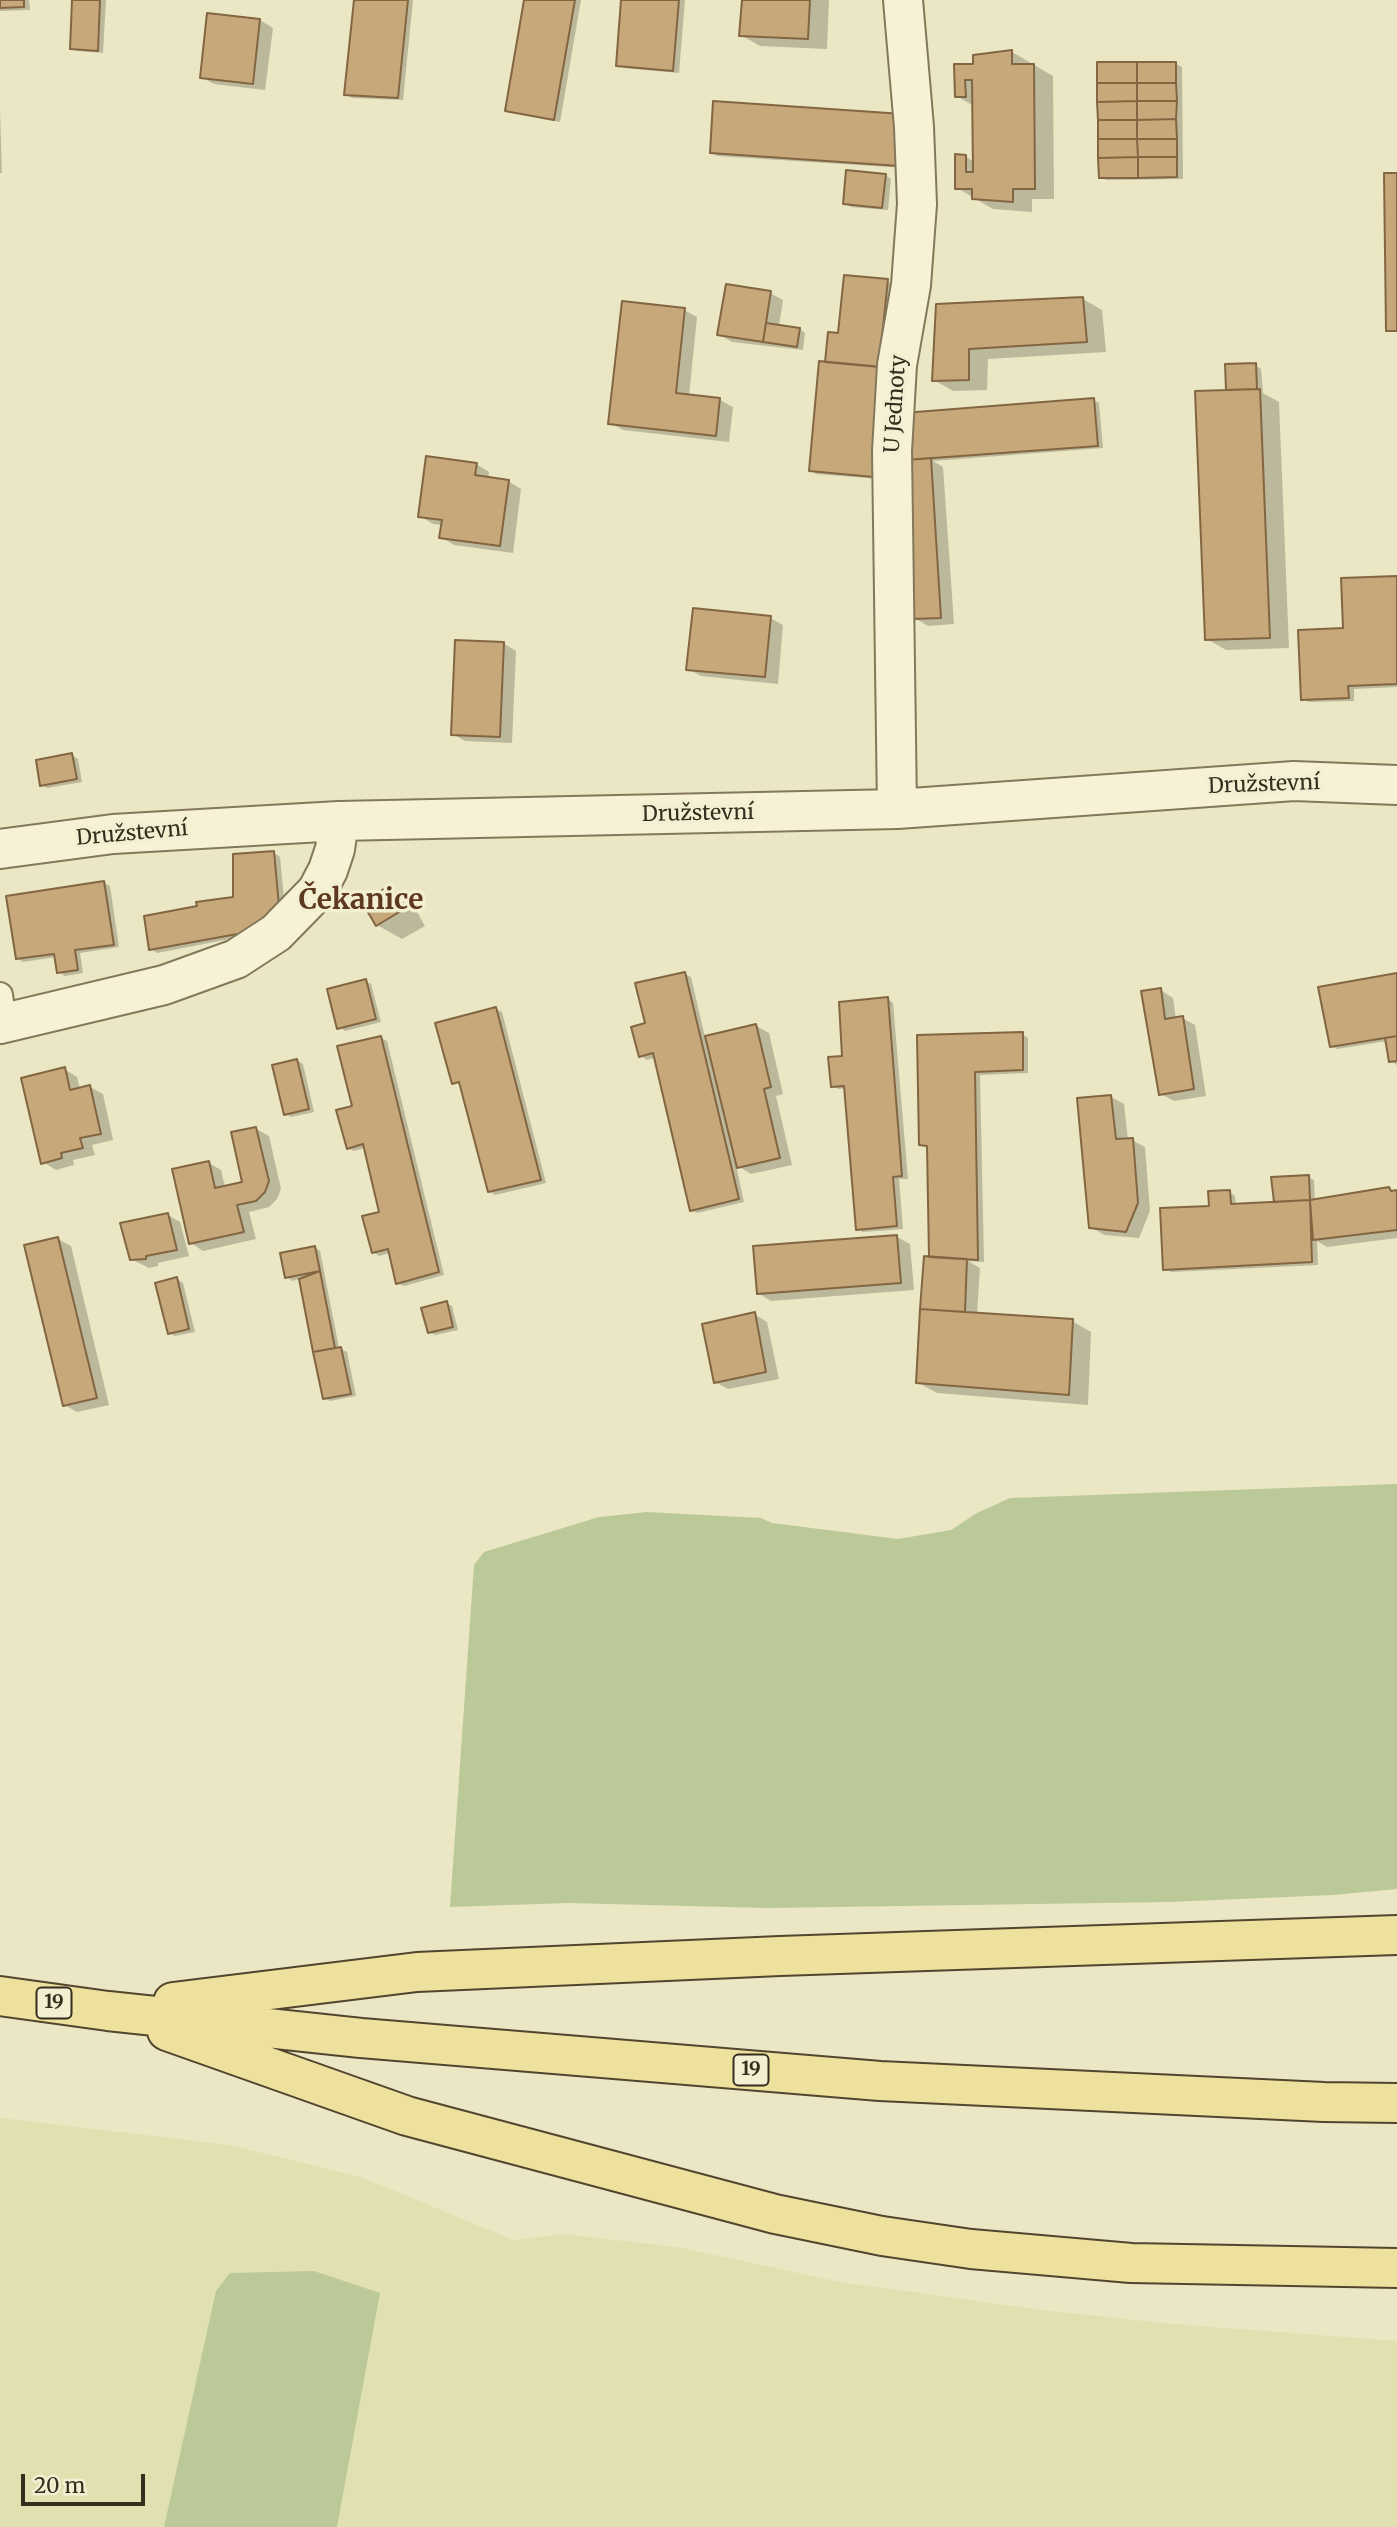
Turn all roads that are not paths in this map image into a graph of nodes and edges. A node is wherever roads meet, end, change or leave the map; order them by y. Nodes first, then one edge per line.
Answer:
1 (903, 0) edge
2 (1397, 785) edge
3 (897, 809) junction
4 (339, 821) junction
5 (0, 849) edge
6 (1, 1014) edge
7 (1397, 1936) edge
8 (0, 1996) edge
9 (108, 2011) junction
10 (1397, 2103) edge
11 (1397, 2268) edge

1 - 3 street, U Jednoty
2 - 3 street, Družstevní
3 - 4 street, Družstevní
4 - 5 street, Družstevní
4 - 6 street
7 - 9 main road
8 - 9 main road, 19
9 - 10 main road, 19
9 - 11 main road

